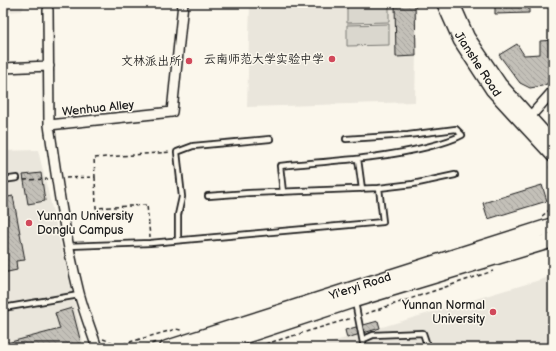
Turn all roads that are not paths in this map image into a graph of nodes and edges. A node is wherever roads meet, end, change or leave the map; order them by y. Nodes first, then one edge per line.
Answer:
1 (183, 3) edge
2 (443, 3) edge
3 (453, 3) edge
4 (48, 10) dead end
5 (49, 66) junction
6 (3, 68) edge
7 (553, 91) edge
8 (529, 118) junction
9 (49, 125) junction
10 (270, 139) dead end
11 (346, 139) dead end
12 (553, 143) edge
13 (553, 156) edge
14 (358, 159) junction
15 (456, 175) dead end
16 (17, 178) road end
17 (3, 180) edge
18 (379, 188) junction
19 (362, 189) junction
20 (283, 192) junction
21 (208, 196) dead end
22 (553, 225) edge
23 (178, 240) junction
24 (553, 240) edge
25 (68, 246) junction
26 (79, 295) junction
27 (354, 300) junction
28 (3, 308) edge
29 (364, 338) junction
30 (97, 348) edge
31 (167, 348) edge
32 (208, 348) edge
33 (364, 348) edge
34 (428, 348) edge

1 - 9 street, Wenhua Alley
2 - 13 street, Jianshe Road
3 - 8 street, Jianshe Road
4 - 5 street
5 - 6 street
5 - 9 street
7 - 8 street
8 - 12 street, Jianshe Road
9 - 25 street, Wenhua Alley
10 - 23 lane
11 - 14 lane
14 - 19 lane
14 - 20 lane
15 - 18 lane
16 - 17 lane
18 - 19 lane
18 - 23 lane
19 - 20 lane
20 - 21 lane
22 - 31 main road, Yi'eryi Road
23 - 25 lane
24 - 27 main road, Yi'eryi Road
25 - 26 street, Wenhua Alley
26 - 28 lane
26 - 30 street, Wenhua Alley
27 - 29 lane
27 - 32 main road, Yi'eryi Road
29 - 33 lane
29 - 34 lane

